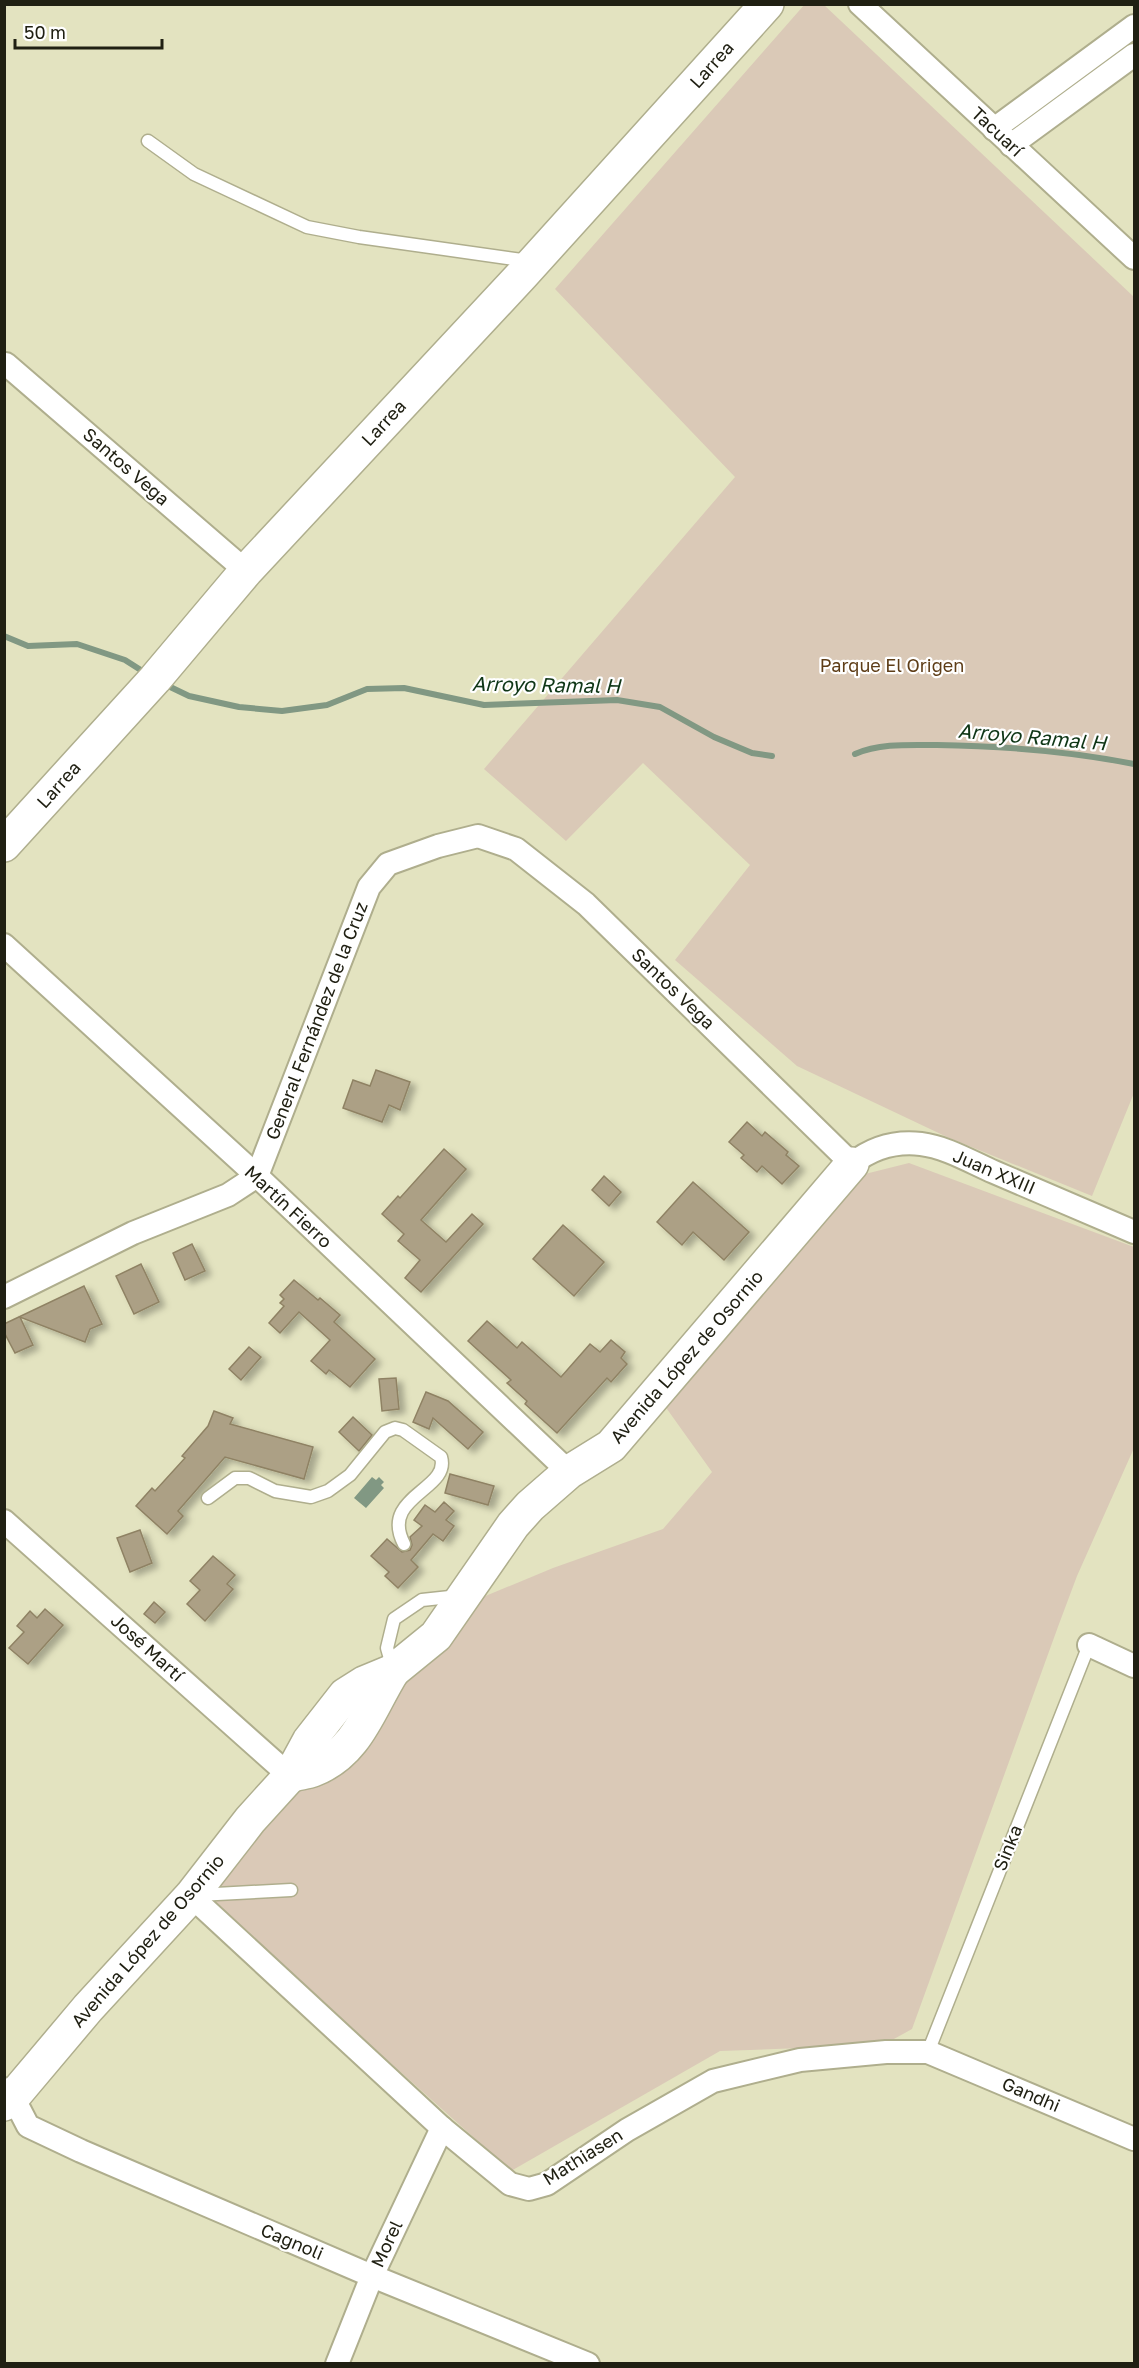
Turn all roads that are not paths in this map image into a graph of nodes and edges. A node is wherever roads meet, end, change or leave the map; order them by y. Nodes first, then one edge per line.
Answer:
1 (767, 4) edge
2 (860, 4) edge
3 (1134, 26) edge
4 (1134, 56) edge
5 (994, 129) junction
6 (148, 141) dead end
7 (1011, 145) junction
8 (1134, 258) edge
9 (533, 262) junction
10 (6, 364) edge
11 (246, 571) junction
12 (478, 836) joint
13 (4, 845) edge
14 (4, 945) edge
15 (852, 1164) junction
16 (257, 1176) junction
17 (1134, 1232) edge
18 (4, 1297) edge
19 (569, 1472) junction
20 (208, 1498) dead end
21 (4, 1521) edge
22 (404, 1544) dead end
23 (1089, 1645) joint
24 (1134, 1666) edge
25 (290, 1776) junction
26 (291, 1890) dead end
27 (191, 1896) junction
28 (928, 2052) junction
29 (7, 2097) edge
30 (442, 2128) junction
31 (1134, 2139) edge
32 (372, 2276) junction
33 (338, 2364) edge
34 (588, 2364) edge

1 - 9 street, Larrea
2 - 5 street, Tacuarí
3 - 5 street
4 - 7 street
5 - 7 street, Tacuarí
6 - 9 lane
7 - 8 street, Tacuarí
9 - 11 street, Larrea
10 - 11 street, Santos Vega
11 - 13 street, Larrea
12 - 15 street, Santos Vega
12 - 16 street, General Fernández de la Cruz
14 - 16 street, Martín Fierro
15 - 17 street, Juan XXIII
15 - 19 street, Avenida López de Osornio
16 - 18 street
16 - 19 street, Martín Fierro
19 - 25 street, Avenida López de Osornio
20 - 22 lane
21 - 25 street, José Martí
23 - 24 street
23 - 28 lane, Sinka
25 - 27 street, Avenida López de Osornio
26 - 27 lane
27 - 29 street, Avenida López de Osornio
27 - 30 street, Mathiasen
28 - 30 street, Mathiasen
28 - 31 street, Gandhi
29 - 32 street, Cagnoli
30 - 32 street, Morel
32 - 33 street, Morel
32 - 34 street, Cagnoli

